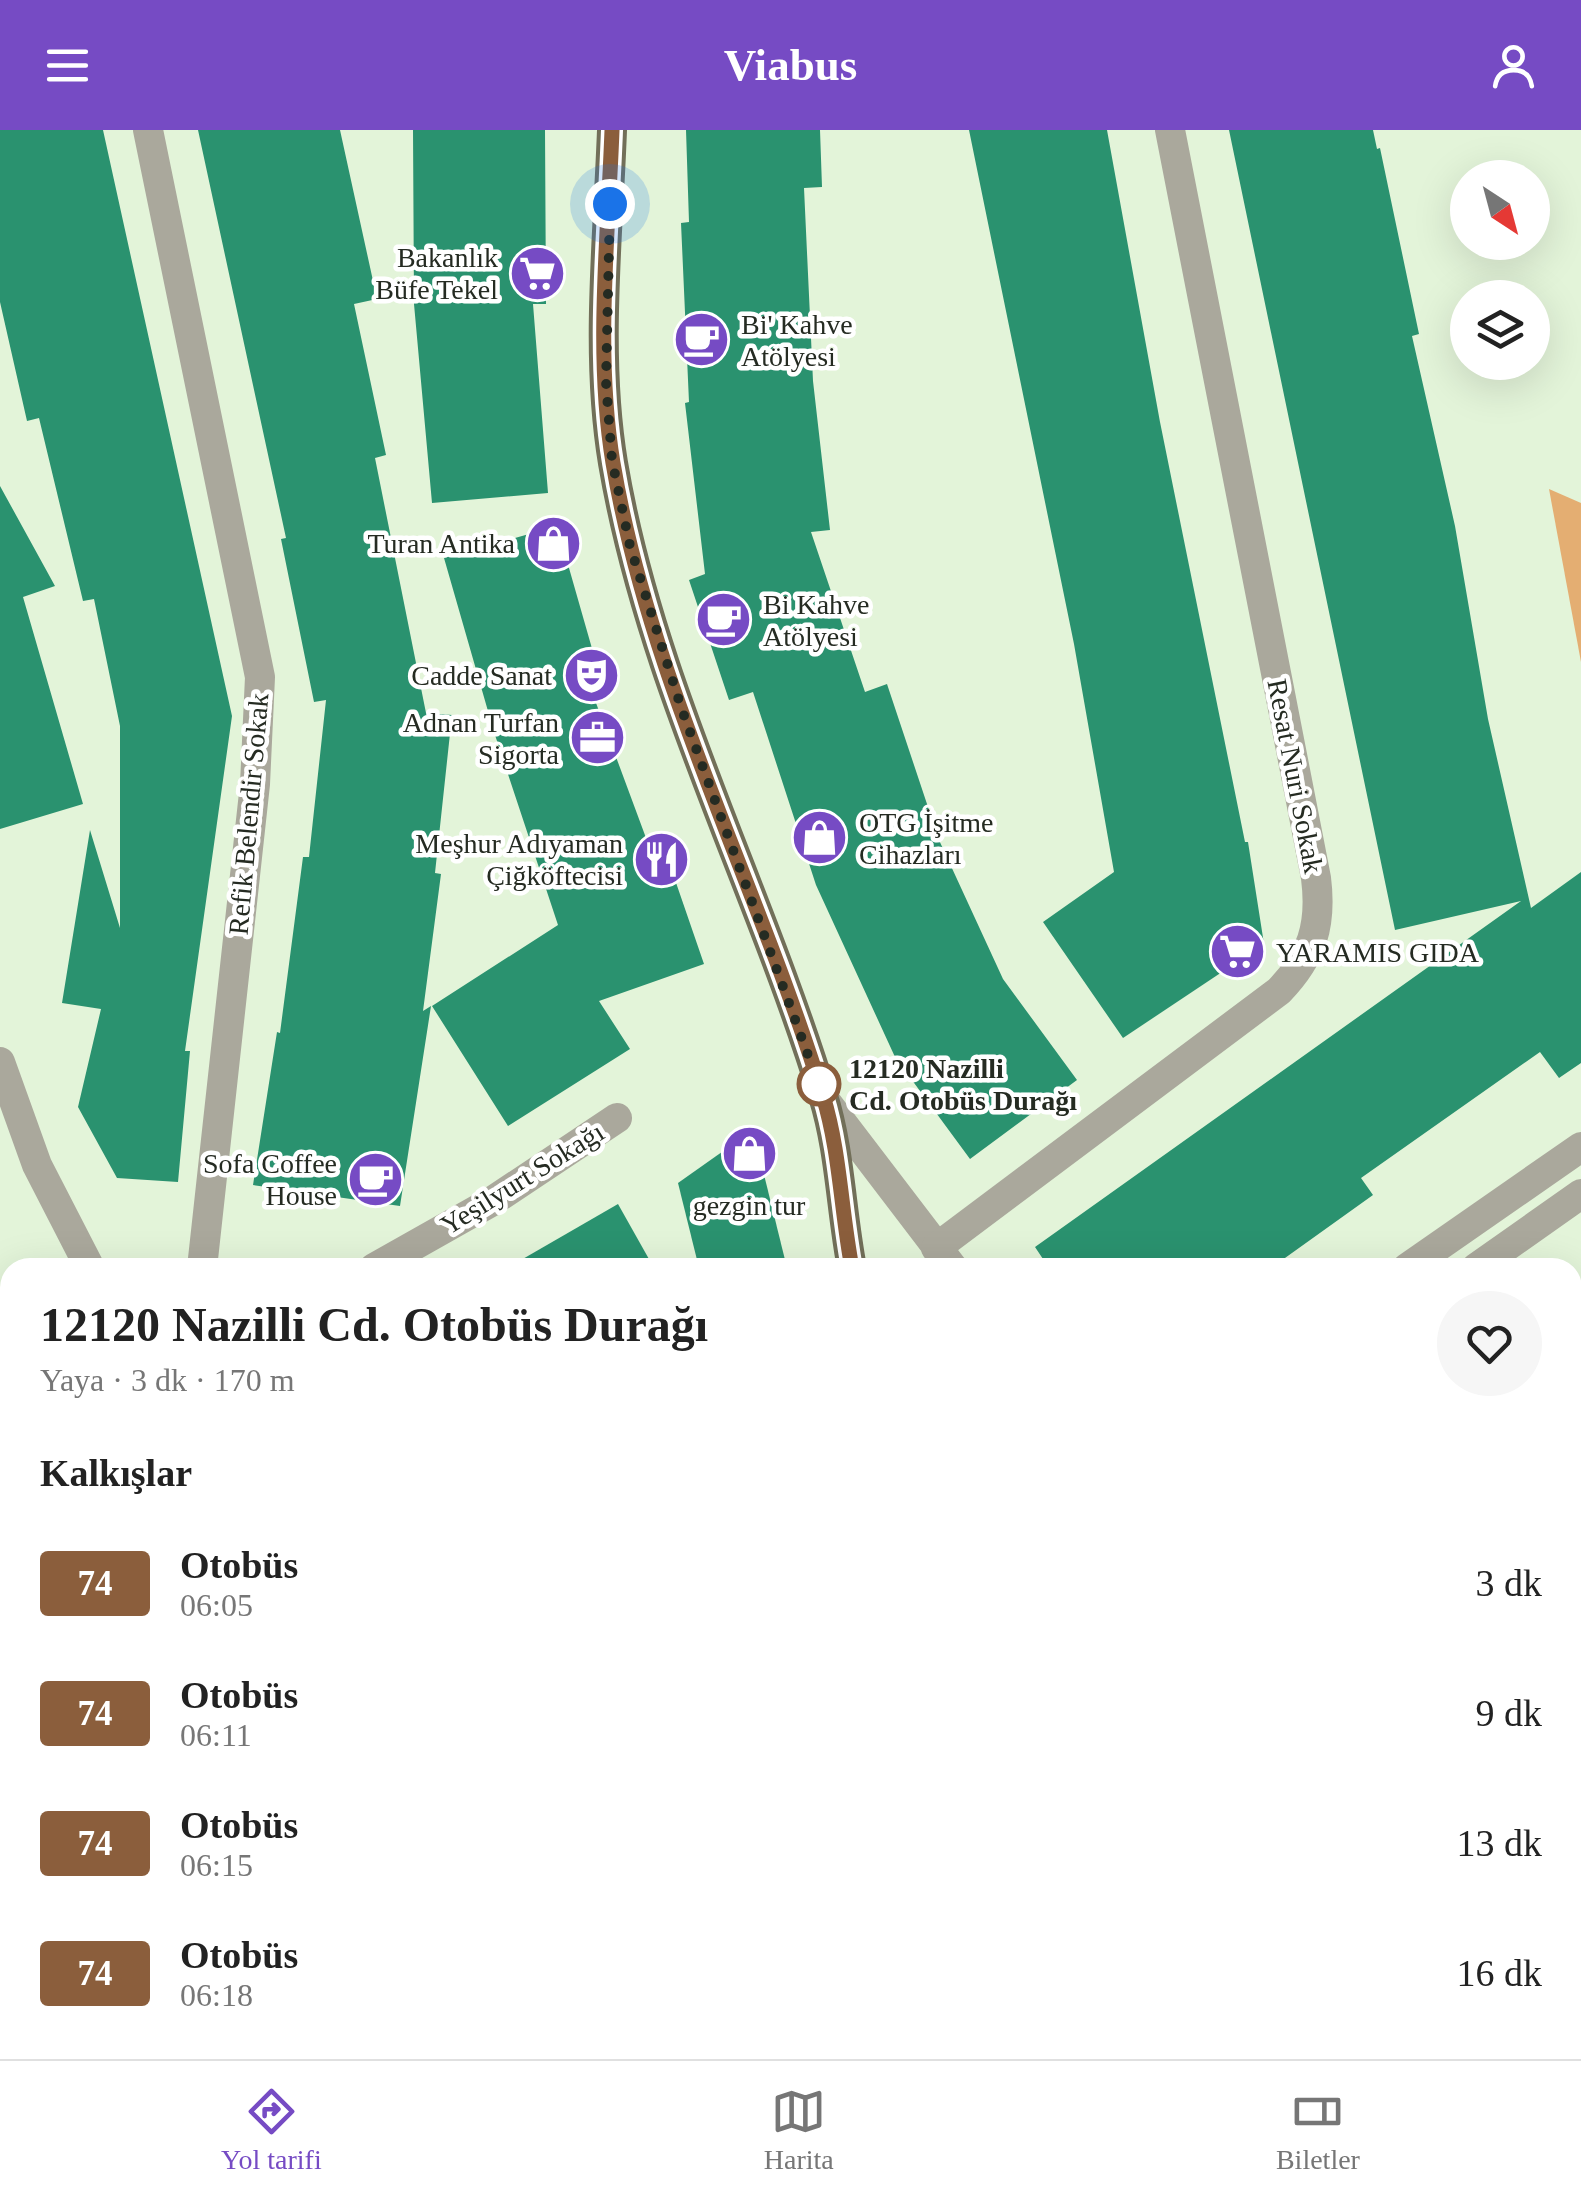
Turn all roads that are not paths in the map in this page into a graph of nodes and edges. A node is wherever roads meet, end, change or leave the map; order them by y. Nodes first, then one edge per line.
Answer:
1 (148, 130) edge
2 (612, 130) edge
3 (1170, 130) edge
4 (0, 1062) edge
5 (824, 1099) junction
6 (617, 1118) dead end
7 (1581, 1147) edge
8 (1580, 1196) edge
9 (85, 1258) edge
10 (203, 1258) edge
11 (392, 1258) edge
12 (850, 1258) edge
13 (945, 1258) edge
14 (1421, 1258) edge
15 (1490, 1258) edge

1 - 10 street, Refik Belendir Sokak
2 - 5 main road
3 - 13 street, Resat Nuri Sokak
4 - 9 street
5 - 12 main road
5 - 13 street
6 - 11 street, Yeşilyurt Sokağı
7 - 14 street
8 - 15 street

